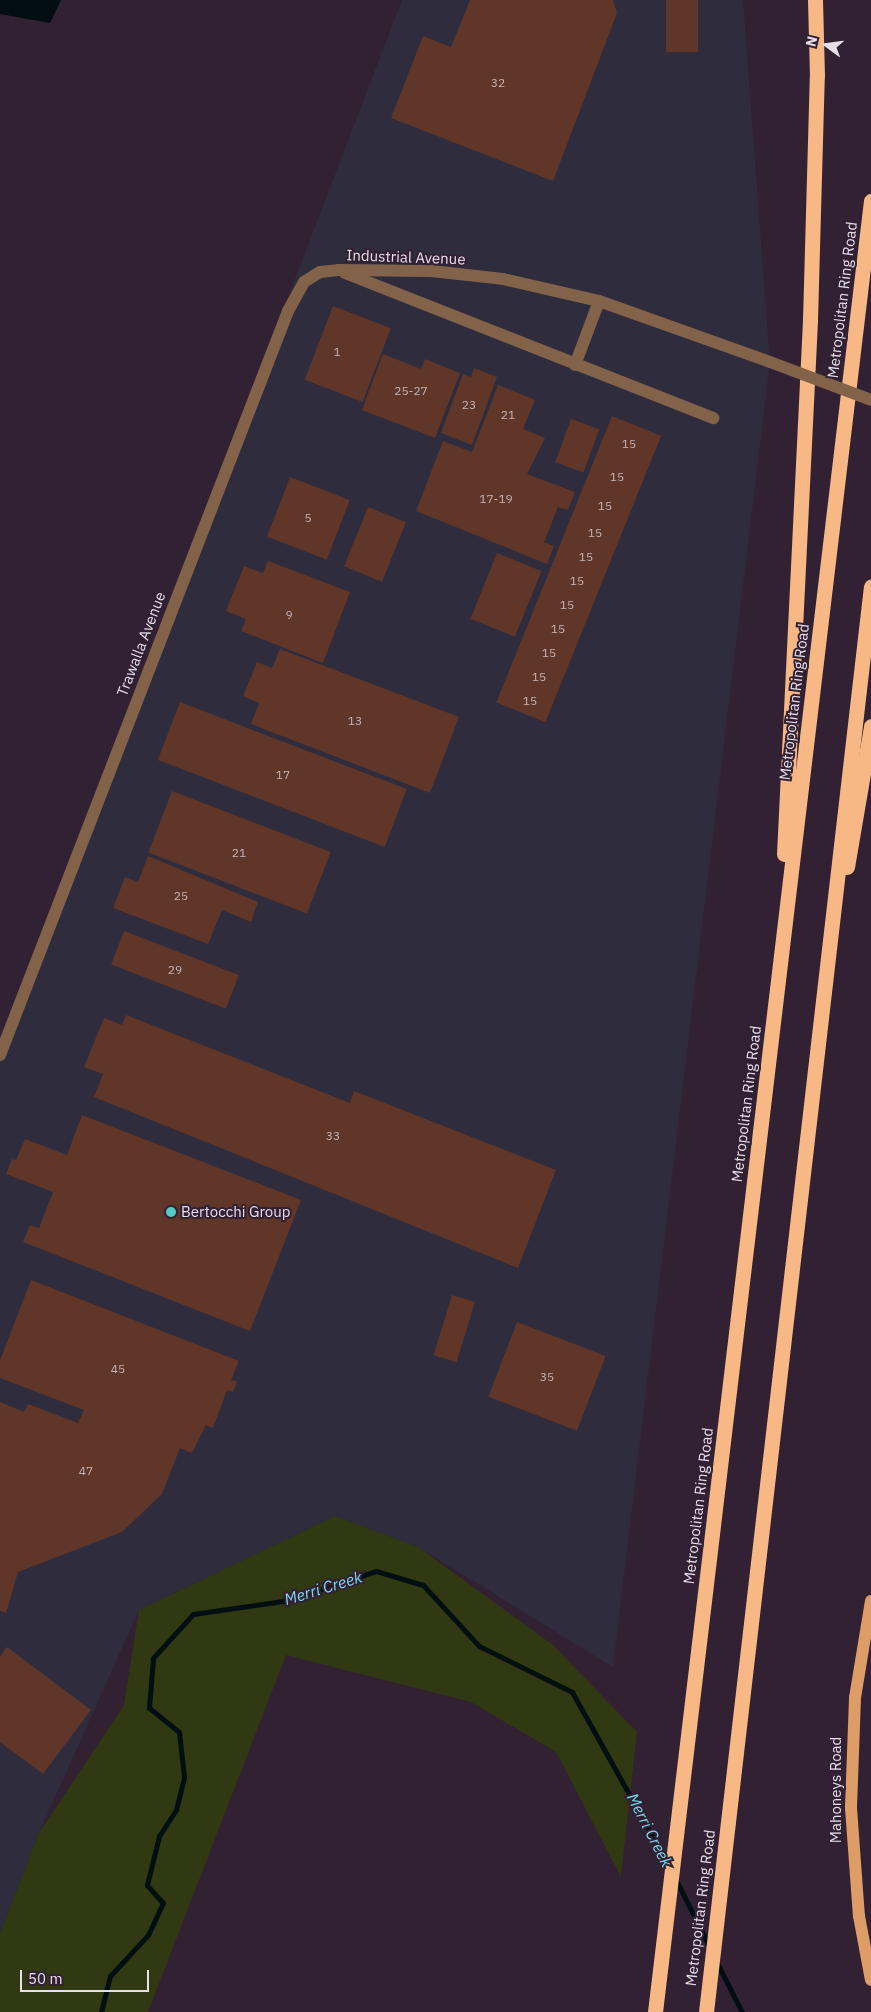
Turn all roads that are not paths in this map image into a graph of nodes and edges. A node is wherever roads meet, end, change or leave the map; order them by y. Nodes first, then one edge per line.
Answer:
1 (814, 0) edge
2 (871, 201) edge
3 (338, 270) junction
4 (599, 301) junction
5 (575, 365) junction
6 (871, 400) edge
7 (714, 418) dead end
8 (871, 587) edge
9 (871, 726) edge
10 (778, 990) junction
11 (815, 1053) junction
12 (0, 1055) edge
13 (871, 1601) edge
14 (871, 1980) edge
15 (655, 2012) edge
16 (706, 2012) edge

1 - 10 highway
2 - 10 highway, Metropolitan Ring Road
3 - 4 street, Industrial Avenue
3 - 5 street, Industrial Avenue
3 - 12 street, Trawalla Avenue
4 - 5 street
4 - 6 street, Industrial Avenue, bridge
5 - 7 street, Industrial Avenue
8 - 11 highway, Metropolitan Ring Road
9 - 11 highway
10 - 15 highway, Metropolitan Ring Road
11 - 16 highway, Metropolitan Ring Road
13 - 14 main road, Mahoneys Road

